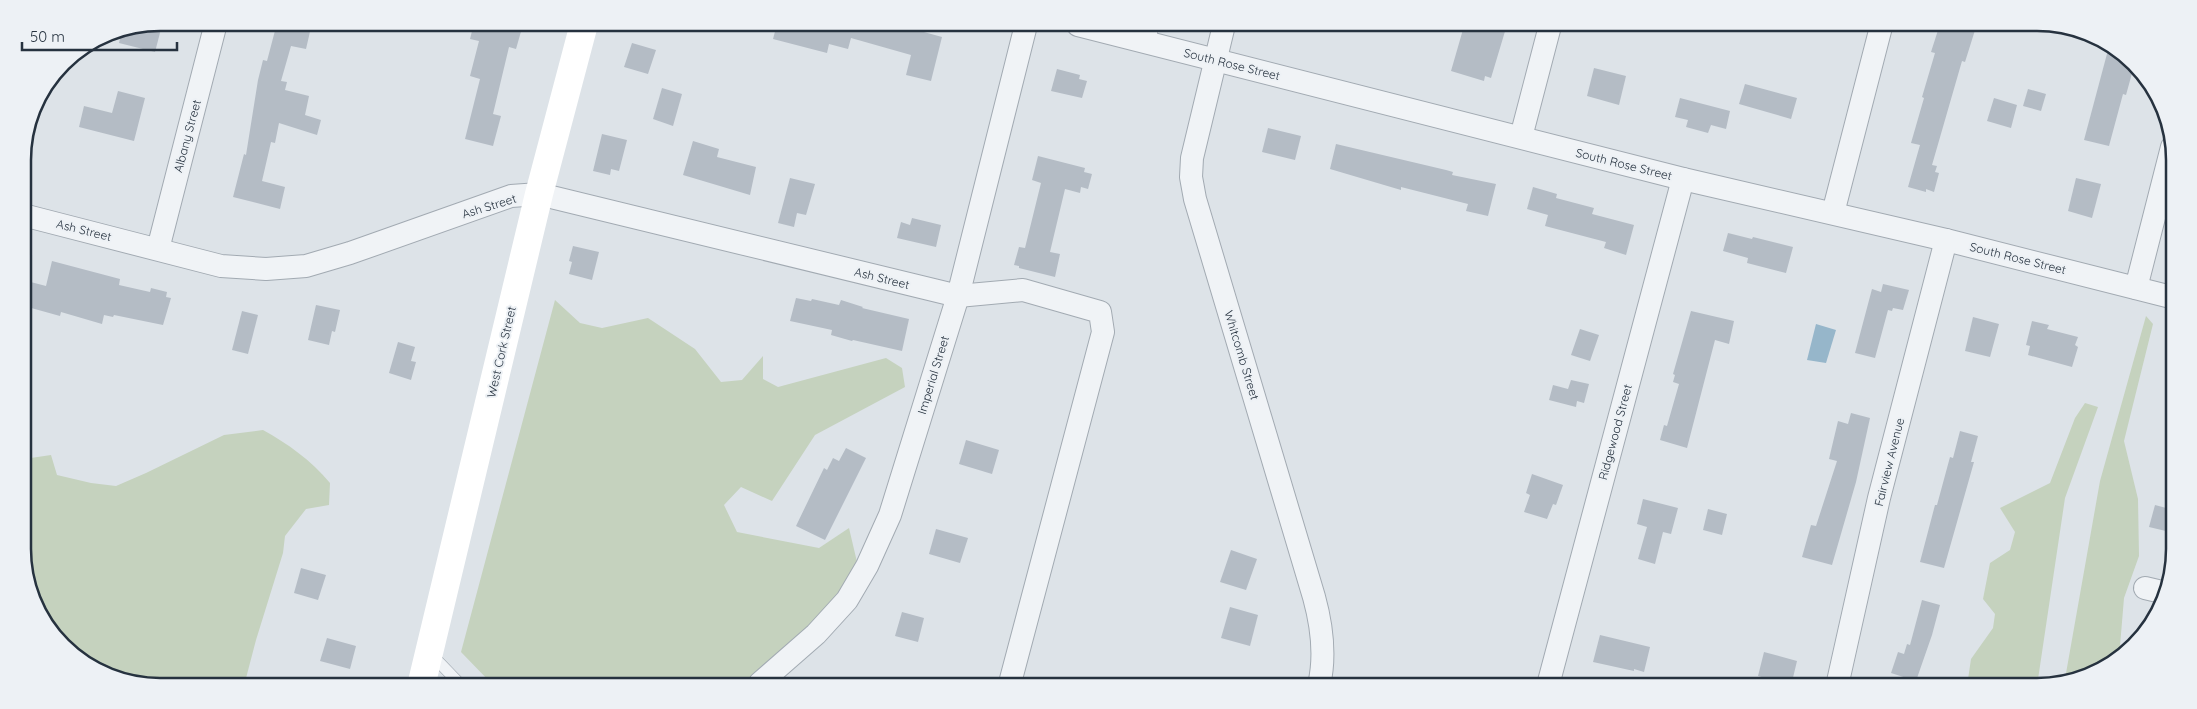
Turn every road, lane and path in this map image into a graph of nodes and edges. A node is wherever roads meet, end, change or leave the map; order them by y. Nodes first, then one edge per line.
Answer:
1 (1131, 31) edge
2 (1222, 31) edge
3 (1549, 31) edge
4 (1880, 31) edge
5 (214, 32) edge
6 (582, 32) edge
7 (1024, 32) edge
8 (1152, 34) edge
9 (1215, 60) junction
10 (1521, 137) junction
11 (2166, 170) edge
12 (1683, 179) junction
13 (539, 194) junction
14 (1833, 214) junction
15 (32, 216) edge
16 (1946, 240) junction
17 (158, 249) junction
18 (2136, 288) junction
19 (958, 296) junction
20 (2166, 296) edge
21 (429, 653) junction
22 (1320, 677) edge
23 (1550, 677) edge
24 (1839, 677) edge
25 (423, 678) edge
26 (454, 678) edge
27 (766, 678) edge
28 (1011, 678) edge

1 - 8 street, South Rose Street
2 - 9 street, Whitcomb Street
3 - 10 street
4 - 14 street
5 - 17 street, Albany Street
6 - 13 street, West Cork Street
7 - 19 street, Imperial Street
8 - 9 street, South Rose Street
9 - 10 street, South Rose Street
9 - 22 street, Whitcomb Street
10 - 12 street, South Rose Street
11 - 18 street
12 - 14 street, South Rose Street
12 - 23 street, Ridgewood Street
13 - 17 street, Ash Street
13 - 19 street, Ash Street
13 - 21 street, West Cork Street
14 - 16 street, South Rose Street
15 - 17 street, Ash Street
16 - 18 street, South Rose Street
16 - 24 street, Fairview Avenue
18 - 20 street, South Rose Street
19 - 27 street, Imperial Street
19 - 28 street, Ash Street
21 - 25 street, West Cork Street
21 - 26 lane

